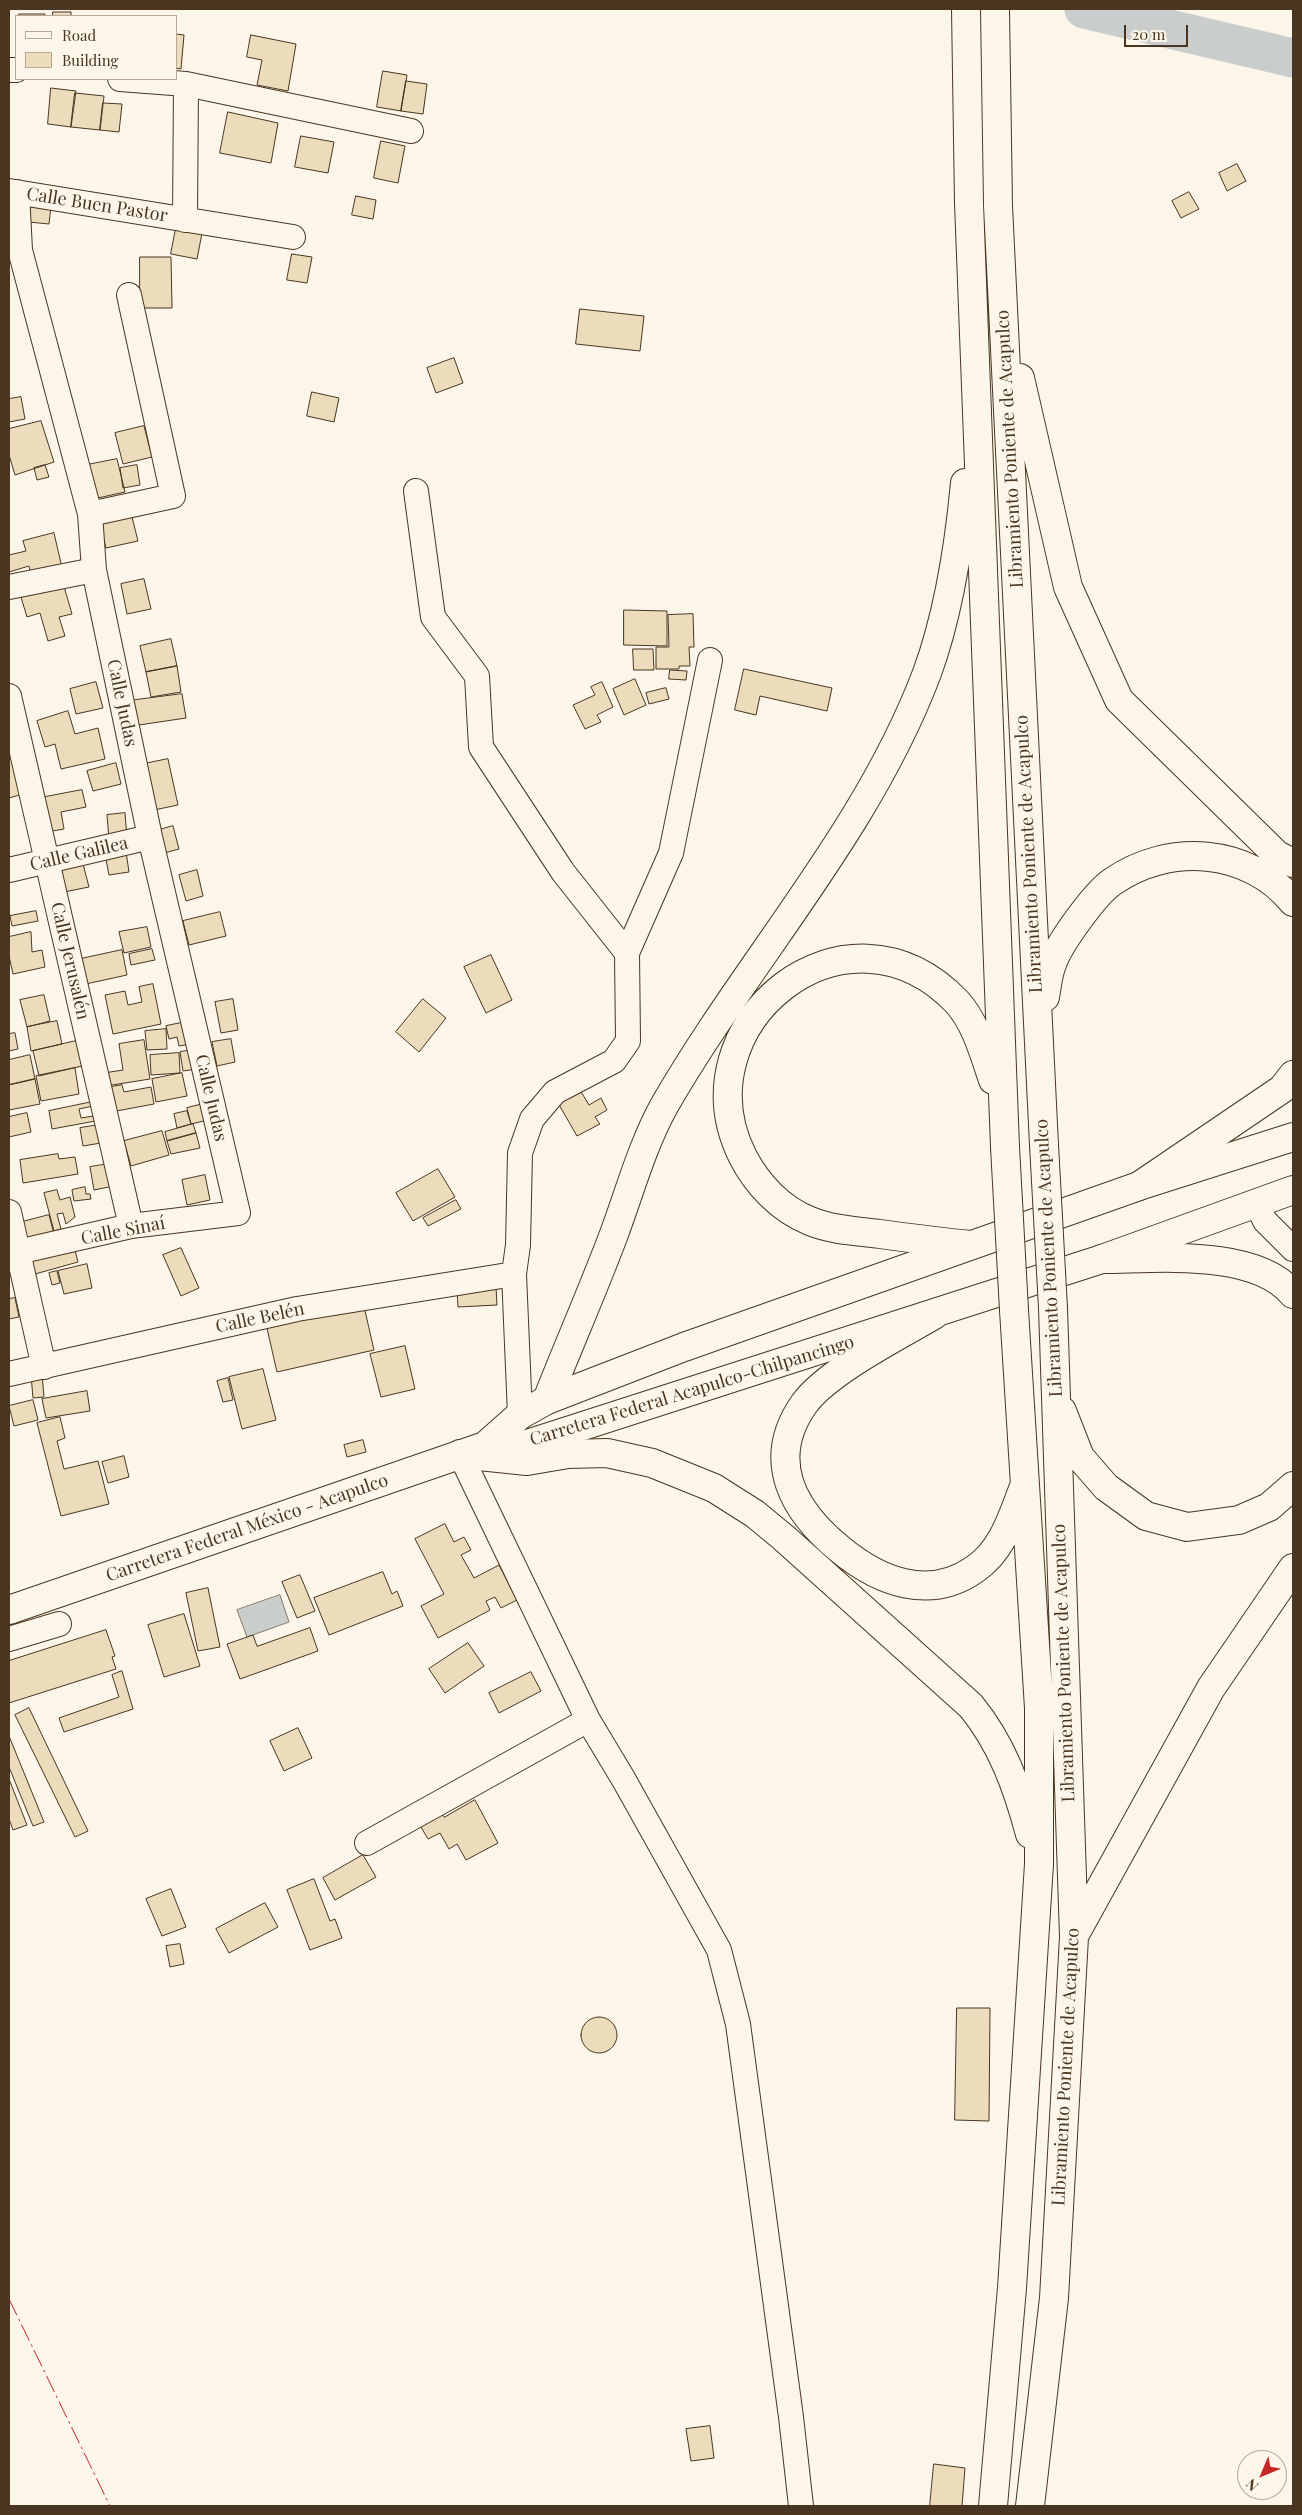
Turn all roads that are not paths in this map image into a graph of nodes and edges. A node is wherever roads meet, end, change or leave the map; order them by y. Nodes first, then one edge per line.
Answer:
1 (966, 9) edge
2 (995, 9) edge
3 (133, 80) edge
4 (186, 84) junction
5 (411, 131) dead end
6 (13, 191) edge
7 (185, 220) junction
8 (293, 237) dead end
9 (129, 294) dead end
10 (1002, 302) junction
11 (976, 380) junction
12 (416, 491) dead end
13 (90, 514) junction
14 (94, 570) junction
15 (9, 587) edge
16 (710, 660) dead end
17 (9, 696) edge
18 (150, 837) junction
19 (46, 863) junction
20 (1293, 864) edge
21 (9, 870) edge
22 (1293, 902) edge
23 (627, 953) junction
24 (1037, 1033) junction
25 (1293, 1075) edge
26 (1002, 1107) junction
27 (1293, 1137) edge
28 (1139, 1186) junction
29 (1293, 1190) edge
30 (1256, 1203) junction
31 (9, 1212) edge
32 (238, 1213) joint
33 (131, 1226) junction
34 (970, 1245) junction
35 (1293, 1248) edge
36 (14, 1253) edge
37 (1102, 1259) junction
38 (514, 1274) junction
39 (1293, 1294) edge
40 (934, 1315) junction
41 (44, 1367) junction
42 (9, 1374) edge
43 (1055, 1393) junction
44 (547, 1400) junction
45 (520, 1415) junction
46 (473, 1450) junction
47 (1027, 1481) junction
48 (1293, 1486) edge
49 (1293, 1568) edge
50 (9, 1610) edge
51 (59, 1624) dead end
52 (9, 1640) edge
53 (588, 1720) junction
54 (366, 1843) dead end
55 (1039, 1864) junction
56 (1074, 1938) junction
57 (800, 2506) edge
58 (993, 2506) edge
59 (1030, 2506) edge

1 - 11 main road, Libramiento Poniente de Acapulco
2 - 10 main road, Libramiento Poniente de Acapulco
3 - 4 street
4 - 5 street
4 - 7 street
6 - 7 street, Calle Buen Pastor
6 - 13 street, Calle Judas
7 - 8 street, Calle Buen Pastor
9 - 13 street
10 - 20 main road
10 - 24 main road, Libramiento Poniente de Acapulco
11 - 26 main road, Libramiento Poniente de Acapulco
11 - 44 main road
12 - 23 street
13 - 14 street, Calle Judas
14 - 15 street
14 - 18 street, Calle Judas
16 - 23 street
17 - 19 street, Calle Jerusalén
18 - 19 street, Calle Galilea
18 - 32 street, Calle Judas
19 - 21 street, Calle Galilea
19 - 33 street, Calle Jerusalén
22 - 24 main road
23 - 38 street
24 - 43 main road, Libramiento Poniente de Acapulco, bridge
25 - 28 main road
26 - 34 main road
26 - 47 main road, Libramiento Poniente de Acapulco, bridge
27 - 28 main road, Carretera Federal Acapulco-Chilpancingo
28 - 34 main road, Carretera Federal Acapulco-Chilpancingo
29 - 30 main road, Carretera Federal Acapulco-Chilpancingo
30 - 35 street
30 - 37 main road, Carretera Federal Acapulco-Chilpancingo
31 - 36 street
32 - 33 street, Calle Sinaí
33 - 36 street, Calle Sinaí
34 - 44 main road, Carretera Federal Acapulco-Chilpancingo
36 - 41 street
37 - 39 main road
37 - 40 main road, Carretera Federal Acapulco-Chilpancingo
38 - 41 street, Calle Belén
38 - 45 street
40 - 46 main road, Carretera Federal Acapulco-Chilpancingo
40 - 47 main road
41 - 42 street, Calle Belén
43 - 48 main road
43 - 56 main road, Libramiento Poniente de Acapulco
44 - 45 main road, Carretera Federal Acapulco-Chilpancingo
45 - 46 main road, Carretera Federal Acapulco-Chilpancingo
46 - 50 main road, Carretera Federal México - Acapulco
46 - 53 street
46 - 55 main road
47 - 55 main road, Libramiento Poniente de Acapulco
49 - 56 main road
51 - 52 street
53 - 54 street
53 - 57 street
55 - 58 main road, Libramiento Poniente de Acapulco
56 - 59 main road, Libramiento Poniente de Acapulco

